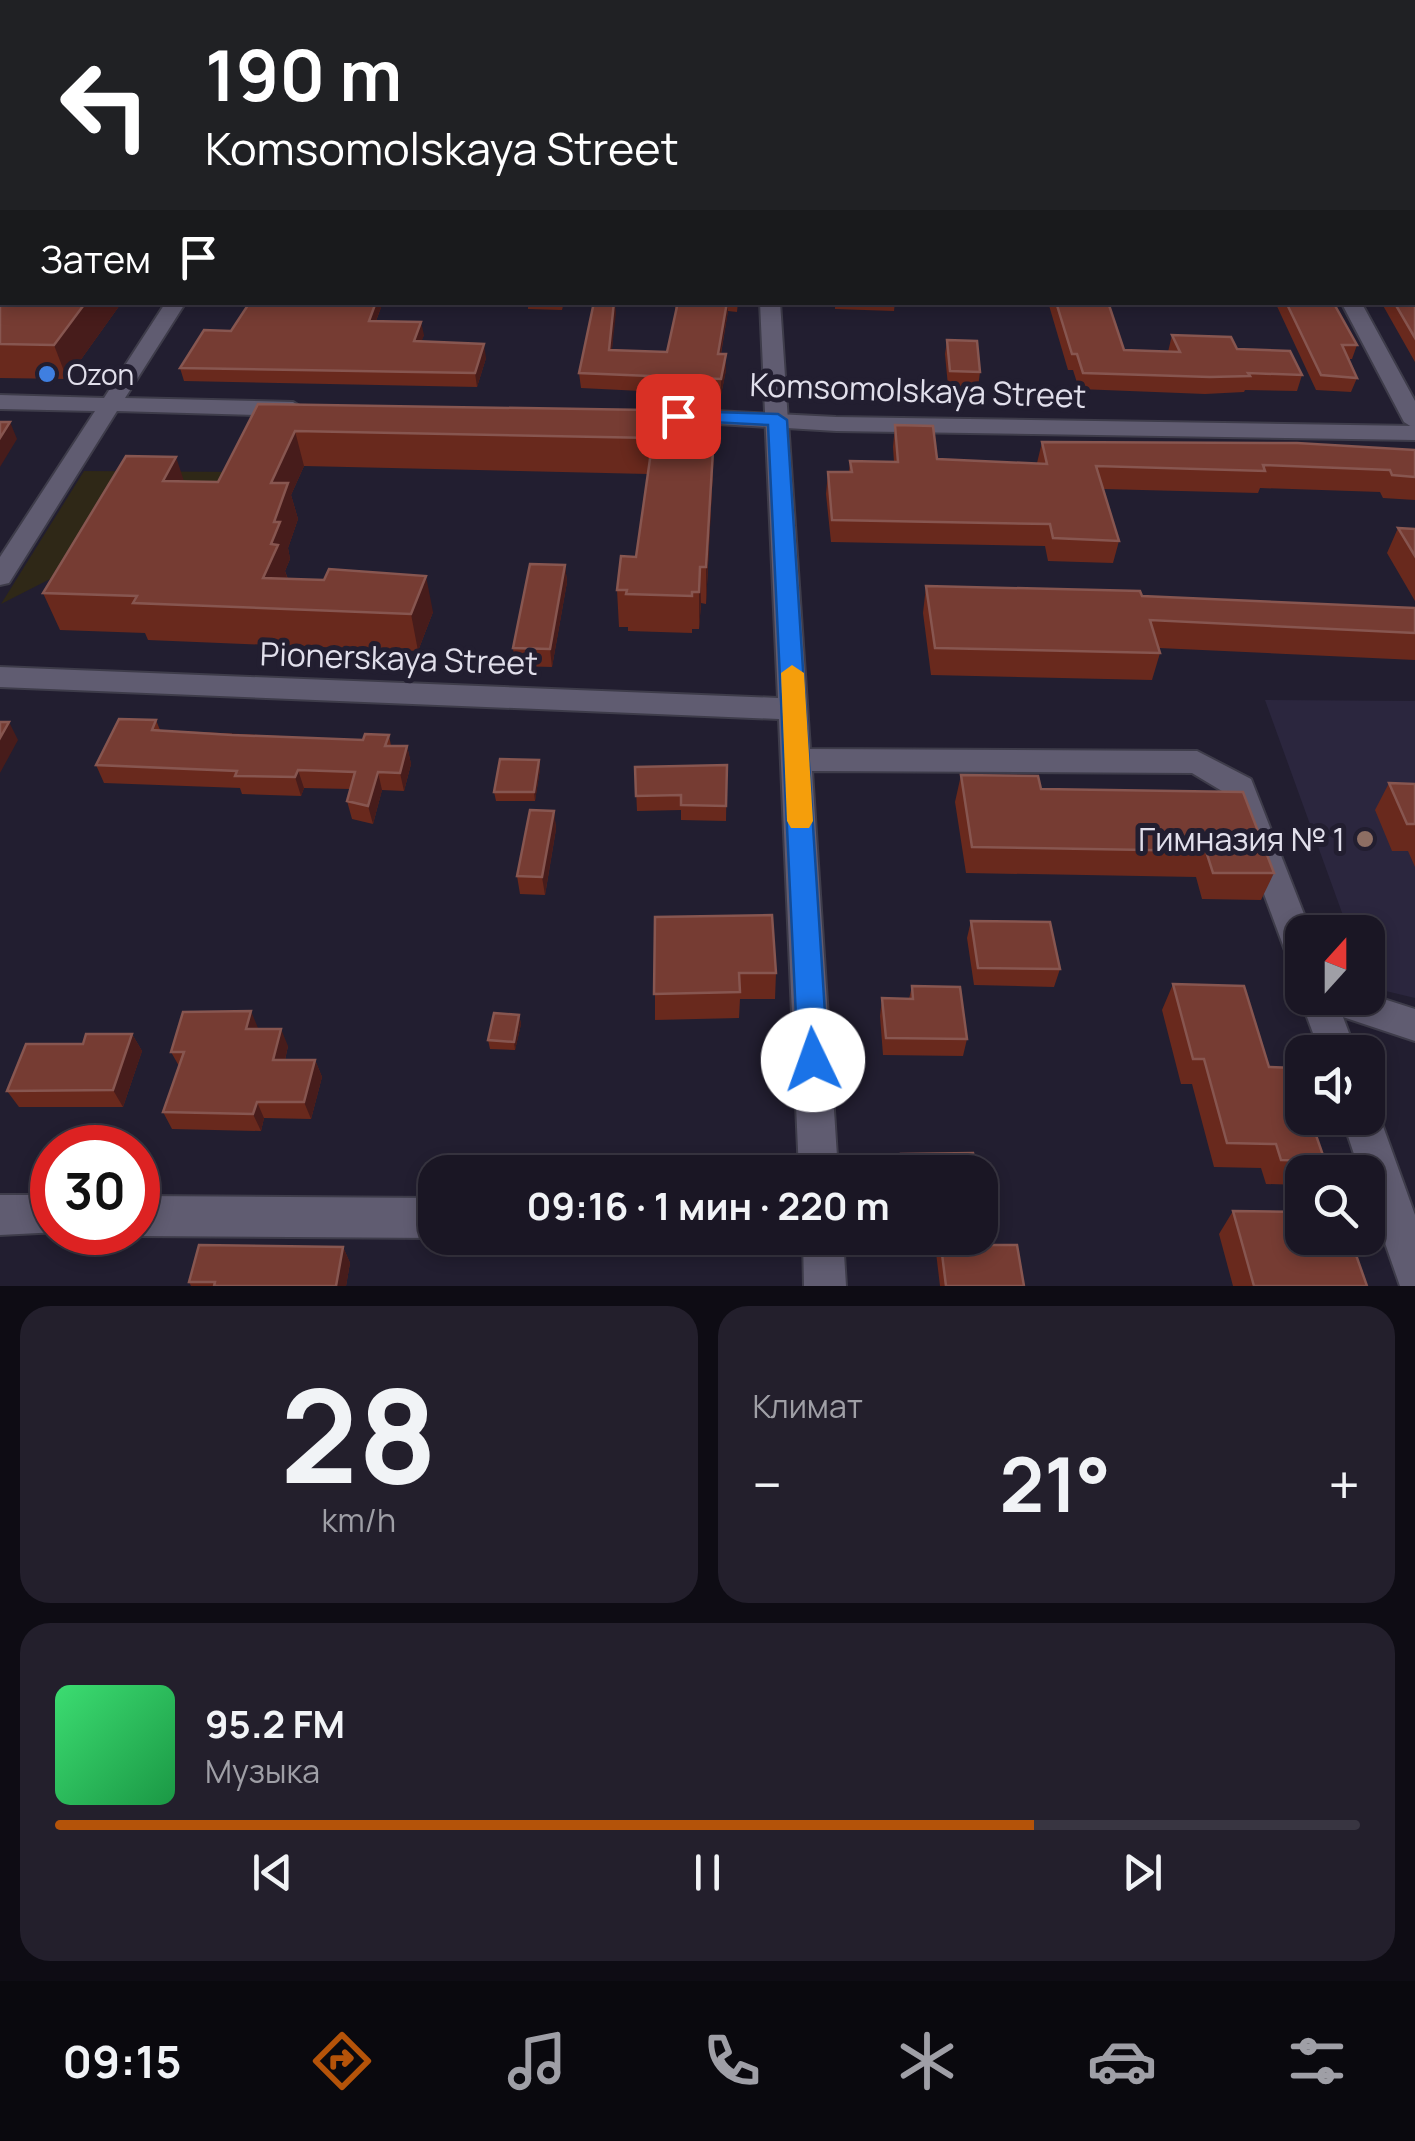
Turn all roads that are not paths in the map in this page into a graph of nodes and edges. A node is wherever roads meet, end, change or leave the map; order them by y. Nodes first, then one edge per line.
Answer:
1 (174, 305) edge
2 (770, 305) edge
3 (1353, 305) edge
4 (0, 402) edge
5 (110, 406) junction
6 (322, 410) edge
7 (658, 416) edge
8 (778, 420) junction
9 (1415, 422) edge
10 (1415, 433) edge
11 (0, 577) edge
12 (0, 677) edge
13 (794, 708) junction
14 (796, 760) junction
15 (1288, 915) edge
16 (1385, 1015) edge
17 (1415, 1025) edge
18 (1366, 1135) edge
19 (819, 1155) edge
20 (0, 1214) edge
21 (30, 1215) edge
22 (160, 1216) edge
23 (418, 1218) edge
24 (824, 1255) edge
25 (1415, 1273) edge
26 (825, 1286) edge

1 - 5 street
2 - 8 street
3 - 9 street
4 - 5 street
5 - 6 street
5 - 11 street
7 - 8 street, Komsomolskaya Street
8 - 10 street, Komsomolskaya Street
8 - 13 street
12 - 13 street, Pionerskaya Street
13 - 14 street
14 - 15 street
14 - 19 street
16 - 17 street
18 - 25 street
20 - 21 street
22 - 23 street
24 - 26 street

